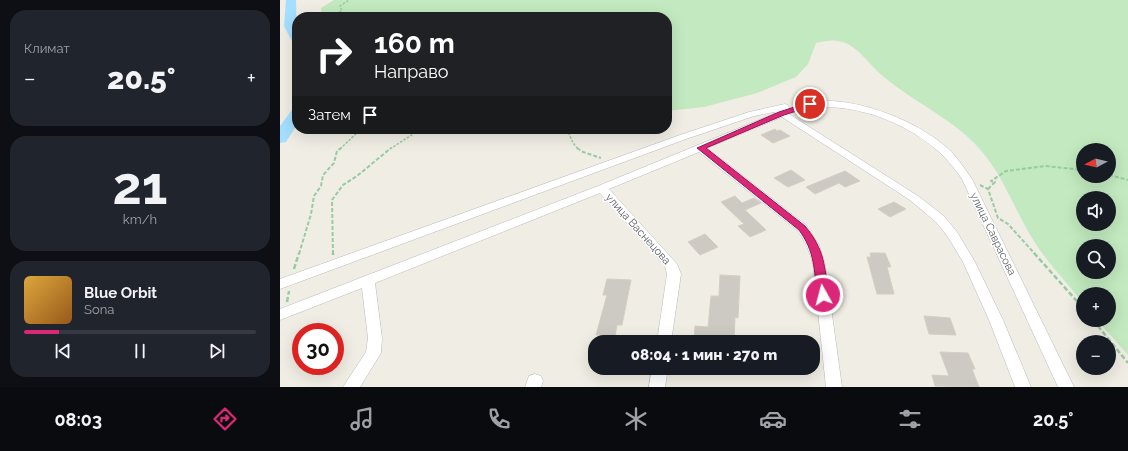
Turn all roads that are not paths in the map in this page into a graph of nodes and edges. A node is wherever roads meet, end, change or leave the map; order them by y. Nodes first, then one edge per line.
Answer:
1 (778, 111) junction
2 (701, 148) junction
3 (602, 188) junction
4 (368, 280) junction
5 (280, 284) edge
6 (282, 314) edge
7 (665, 335) edge
8 (659, 375) edge
9 (351, 387) edge
10 (657, 387) edge
11 (834, 387) edge
12 (1023, 387) edge
13 (1066, 387) edge

1 - 2 street
1 - 5 street
1 - 12 street
1 - 13 street, улица Саврасова
2 - 3 street
2 - 11 street
3 - 4 street
3 - 7 street, улица Васнецова
4 - 6 street
4 - 9 street
8 - 10 street

